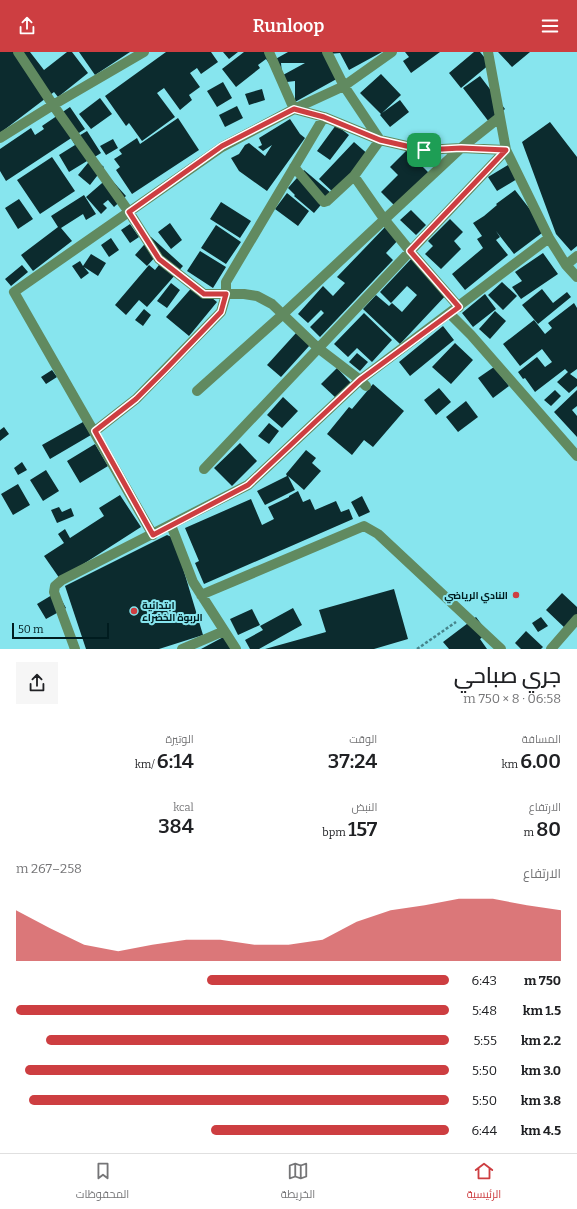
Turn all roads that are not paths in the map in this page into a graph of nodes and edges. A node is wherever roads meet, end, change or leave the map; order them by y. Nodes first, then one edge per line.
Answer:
1 (18, 52) edge
2 (144, 52) edge
3 (269, 52) edge
4 (327, 52) edge
5 (392, 52) edge
6 (488, 52) edge
7 (132, 55) edge
8 (344, 86) junction
9 (54, 105) junction
10 (294, 109) junction
11 (324, 117) junction
12 (500, 118) junction
13 (0, 138) edge
14 (380, 140) junction
15 (461, 148) junction
16 (506, 150) junction
17 (294, 167) junction
18 (354, 176) junction
19 (129, 212) junction
20 (384, 219) junction
21 (549, 238) junction
22 (410, 251) junction
23 (577, 256) edge
24 (566, 265) junction
25 (577, 277) edge
26 (226, 294) junction
27 (459, 307) junction
28 (450, 314) junction
29 (282, 315) junction
30 (318, 348) junction
31 (363, 383) junction
32 (197, 391) dead end
33 (95, 431) junction
34 (577, 456) edge
35 (204, 469) dead end
36 (171, 526) junction
37 (153, 535) junction
38 (202, 595) junction
39 (577, 619) edge
40 (224, 631) junction
41 (75, 649) edge
42 (182, 649) edge
43 (236, 649) edge
44 (501, 649) edge
45 (551, 649) edge

1 - 9 street
2 - 7 street
3 - 10 street
4 - 8 street
5 - 8 street
6 - 12 street
7 - 9 street
8 - 10 street
8 - 14 street
9 - 13 street
9 - 19 street
10 - 11 street
10 - 19 street
11 - 14 street
11 - 17 street
12 - 15 street
12 - 16 street
14 - 15 street
14 - 18 street
15 - 16 street
15 - 20 street
16 - 21 street
16 - 22 street
17 - 18 street
17 - 26 street
18 - 20 street
19 - 26 street
19 - 33 street
20 - 22 street
20 - 29 street
21 - 24 street
21 - 27 street
22 - 27 street
22 - 30 street
23 - 24 street
24 - 25 street
26 - 29 street
26 - 33 street
27 - 28 street
28 - 31 street
28 - 34 street
29 - 30 street
29 - 32 street
30 - 31 street
30 - 35 street
31 - 36 street
33 - 37 street
36 - 37 street
36 - 38 street
37 - 41 street
38 - 40 street
38 - 44 street
39 - 45 street
40 - 42 street
40 - 43 street

